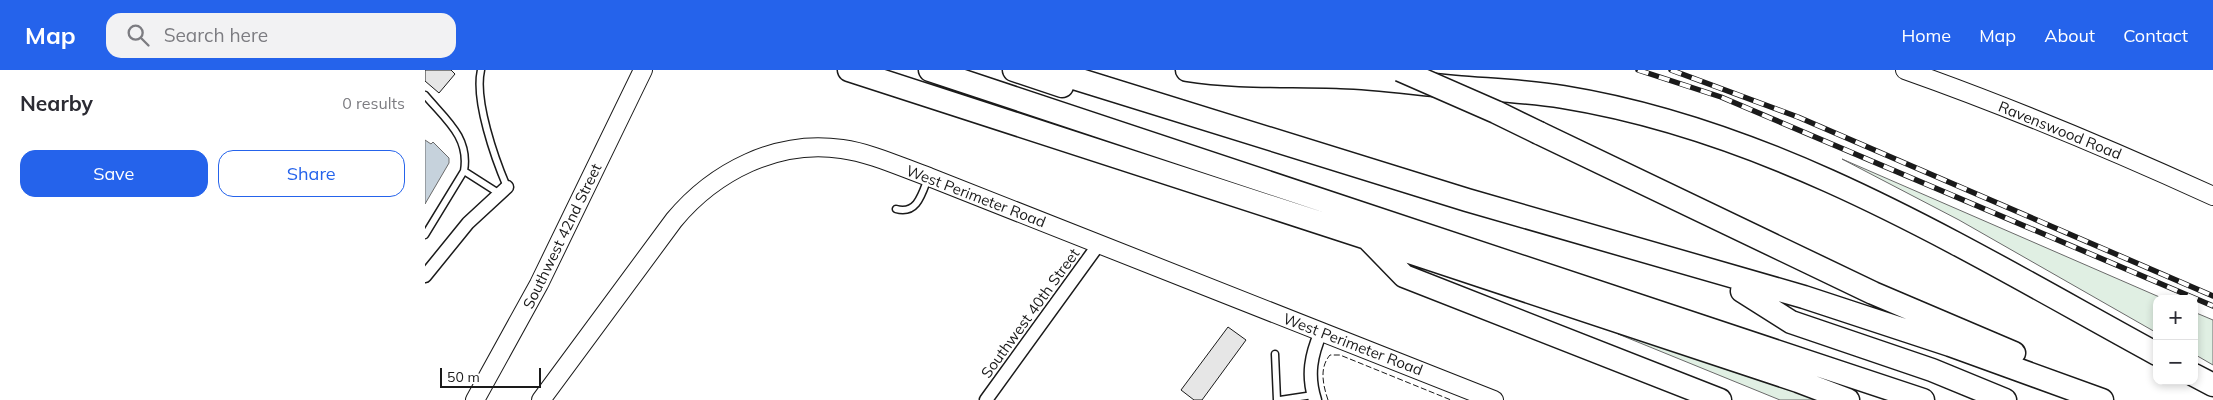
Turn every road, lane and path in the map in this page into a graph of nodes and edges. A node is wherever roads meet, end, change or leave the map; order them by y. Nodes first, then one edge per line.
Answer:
1 (481, 70) edge
2 (643, 70) edge
3 (849, 70) edge
4 (930, 70) edge
5 (1014, 70) edge
6 (1048, 70) edge
7 (1187, 70) edge
8 (1312, 70) edge
9 (1400, 70) edge
10 (1905, 70) edge
11 (1346, 77) junction
12 (425, 95) edge
13 (464, 171) junction
14 (929, 177) junction
15 (504, 190) junction
16 (2213, 196) edge
17 (896, 209) dead end
18 (425, 235) edge
19 (1367, 238) junction
20 (1099, 244) junction
21 (425, 276) edge
22 (1742, 291) junction
23 (1321, 332) junction
24 (2153, 352) edge
25 (1275, 354) dead end
26 (1841, 371) junction
27 (2198, 377) edge
28 (2213, 385) edge
29 (1314, 397) edge
30 (475, 400) edge
31 (541, 400) edge
32 (986, 400) edge
33 (1279, 400) edge
34 (1494, 400) edge
35 (1720, 400) edge
36 (1847, 400) edge
37 (1904, 400) edge
38 (1923, 400) edge
39 (2005, 400) edge
40 (2061, 400) edge
41 (2101, 400) edge
42 (2109, 400) edge

1 - 15 lane
2 - 30 street, Southwest 42nd Street
3 - 19 highway
4 - 26 highway
5 - 22 highway
6 - 41 highway
7 - 11 highway
8 - 11 highway
9 - 42 highway, bridge
10 - 16 street, Ravenswood Road
11 - 24 highway
12 - 13 lane
13 - 15 lane
13 - 18 lane
14 - 17 lane
14 - 20 street, West Perimeter Road
14 - 31 street, West Perimeter Road
15 - 21 street
19 - 35 highway
19 - 36 highway
20 - 23 street, West Perimeter Road
20 - 32 street, Southwest 40th Street
22 - 39 highway
22 - 40 highway
23 - 29 street
23 - 34 street, West Perimeter Road
25 - 33 lane
26 - 37 highway
26 - 38 highway
27 - 28 highway
29 - 33 lane

